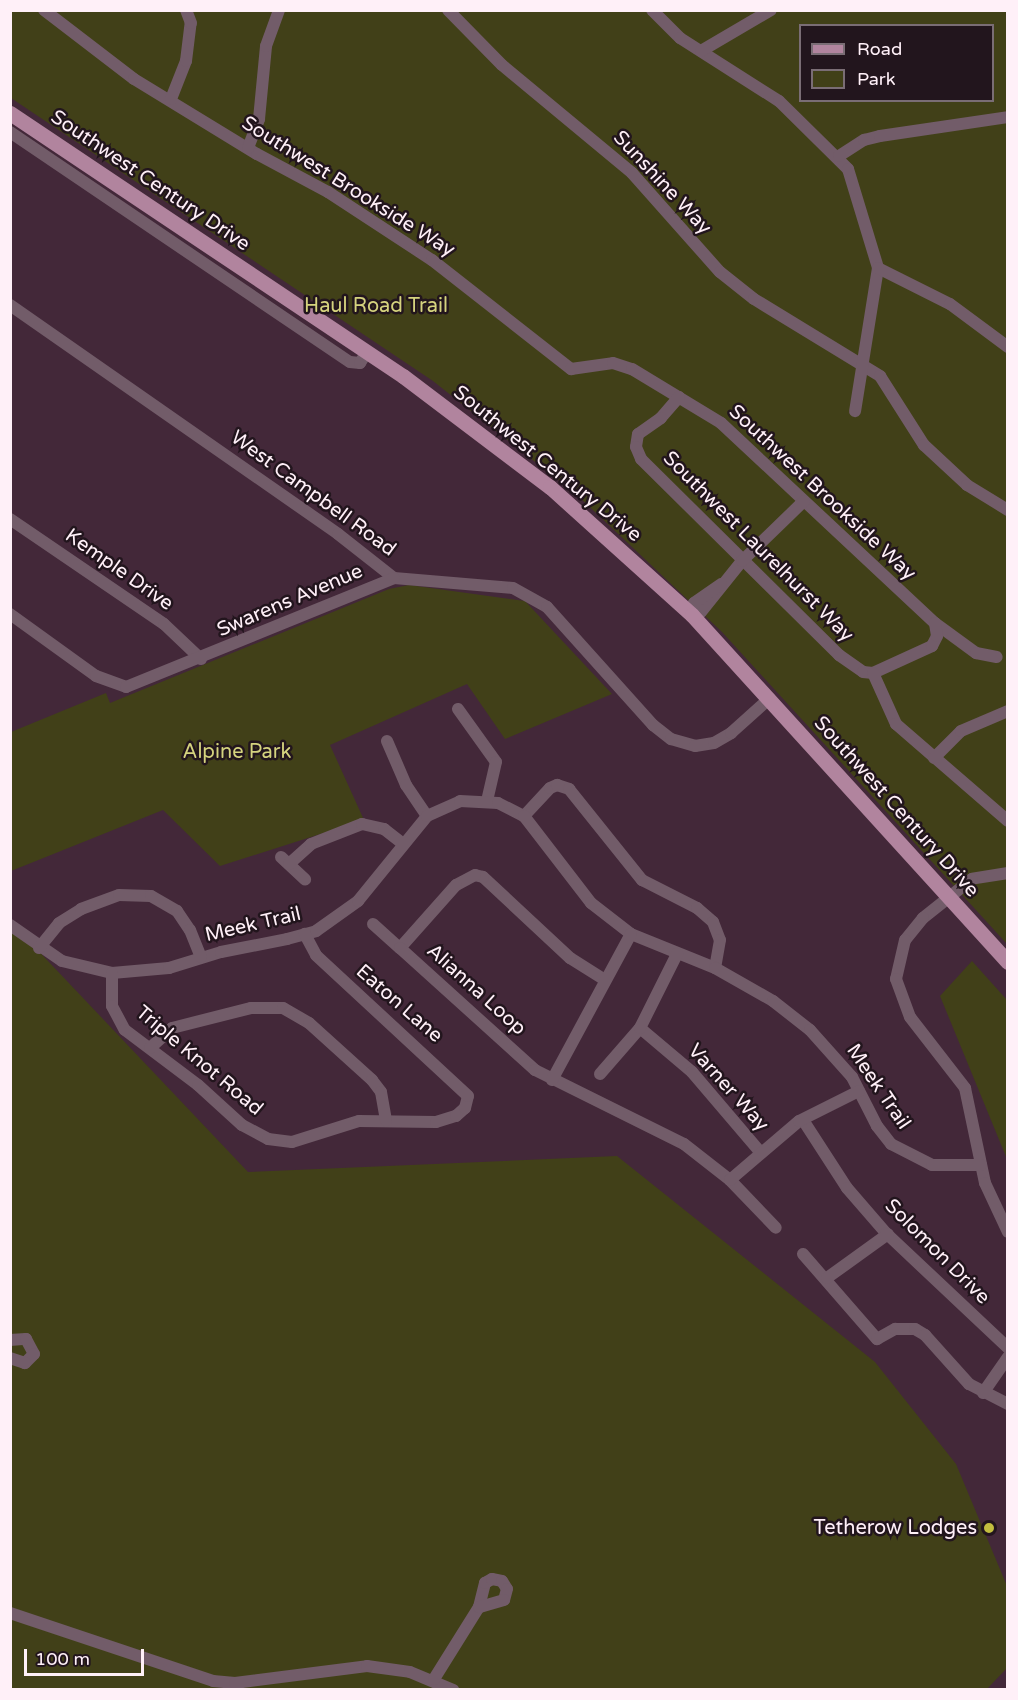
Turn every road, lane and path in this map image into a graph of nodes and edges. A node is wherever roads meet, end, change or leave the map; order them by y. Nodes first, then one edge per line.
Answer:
1 (45, 10) edge
2 (186, 10) edge
3 (279, 10) edge
4 (448, 10) edge
5 (652, 10) edge
6 (771, 10) edge
7 (701, 51) junction
8 (171, 99) junction
9 (10, 113) edge
10 (1008, 117) edge
11 (10, 132) edge
12 (248, 148) junction
13 (839, 156) junction
14 (878, 268) junction
15 (10, 305) edge
16 (1008, 347) edge
17 (367, 352) junction
18 (863, 363) junction
19 (679, 397) junction
20 (855, 411) dead end
21 (804, 501) junction
22 (1008, 510) edge
23 (10, 519) edge
24 (742, 561) junction
25 (394, 578) junction
26 (10, 614) edge
27 (692, 615) junction
28 (935, 623) junction
29 (997, 657) dead end
30 (201, 659) junction
31 (873, 673) junction
32 (770, 699) junction
33 (458, 709) dead end
34 (1008, 711) edge
35 (387, 741) dead end
36 (934, 758) junction
37 (488, 801) junction
38 (427, 816) junction
39 (524, 816) junction
40 (1008, 821) edge
41 (403, 844) junction
42 (1008, 873) edge
43 (305, 879) dead end
44 (948, 896) junction
45 (373, 924) dead end
46 (10, 925) edge
47 (305, 934) junction
48 (631, 934) junction
49 (39, 948) junction
50 (400, 948) junction
51 (677, 954) junction
52 (201, 957) junction
53 (1008, 962) edge
54 (715, 968) junction
55 (112, 973) junction
56 (605, 980) junction
57 (640, 1028) junction
58 (150, 1048) junction
59 (600, 1074) dead end
60 (552, 1080) junction
61 (859, 1091) junction
62 (468, 1102) joint
63 (803, 1120) junction
64 (386, 1121) junction
65 (760, 1152) junction
66 (981, 1165) junction
67 (730, 1180) junction
68 (776, 1228) dead end
69 (1008, 1232) edge
70 (888, 1234) junction
71 (803, 1254) dead end
72 (827, 1278) junction
73 (10, 1340) edge
74 (1008, 1348) edge
75 (1008, 1357) edge
76 (10, 1358) edge
77 (983, 1393) junction
78 (1008, 1404) edge
79 (479, 1607) dead end
80 (10, 1613) edge
81 (434, 1679) junction
82 (453, 1689) edge

1 - 8 street, Southwest Brookside Way
2 - 8 street
3 - 12 street
4 - 18 street, Sunshine Way
5 - 7 street
6 - 7 street
7 - 13 street
8 - 12 street, Southwest Brookside Way
9 - 17 main road, Southwest Century Drive
10 - 13 street
11 - 17 street
12 - 19 street, Southwest Brookside Way
13 - 14 street
14 - 16 street
14 - 18 street
15 - 25 street, West Campbell Road
17 - 27 main road, Southwest Century Drive
18 - 20 street
18 - 22 street, Sunshine Way
19 - 21 street, Southwest Brookside Way
19 - 24 street, Southwest Laurelhurst Way
21 - 24 street
21 - 28 street, Southwest Brookside Way
23 - 30 street, Kemple Drive
24 - 27 street
24 - 31 street, Southwest Laurelhurst Way
25 - 30 street, Swarens Avenue
25 - 32 street, West Campbell Road
26 - 30 street, Swarens Avenue
27 - 32 main road, Southwest Century Drive
28 - 29 street, Southwest Brookside Way
28 - 31 street
31 - 36 street
32 - 44 main road, Southwest Century Drive
33 - 37 street
34 - 36 street
35 - 38 street
36 - 40 street
37 - 38 street, Meek Trail
37 - 39 street, Meek Trail
38 - 41 street, Meek Trail
39 - 48 street, Meek Trail
39 - 54 street
41 - 43 street
41 - 47 street, Meek Trail
42 - 44 street
44 - 53 main road, Southwest Century Drive
44 - 66 street
45 - 50 street
46 - 49 street, Meek Trail
47 - 52 street, Meek Trail
47 - 62 street, Eaton Lane
48 - 51 street, Meek Trail
48 - 56 street
49 - 52 street
49 - 55 street, Meek Trail
50 - 56 street, Alianna Loop
50 - 60 street, Alianna Loop
51 - 54 street, Meek Trail
51 - 57 street
52 - 55 street, Meek Trail
54 - 61 street, Meek Trail
55 - 58 street, Triple Knot Road
56 - 60 street
57 - 59 street
57 - 65 street, Varner Way
58 - 64 street, Triple Knot Road
58 - 64 street
60 - 67 street, Alianna Loop
61 - 63 street
61 - 66 street, Meek Trail
62 - 64 street, Triple Knot Road
63 - 65 street
63 - 70 street, Solomon Drive
65 - 67 street
66 - 69 street
67 - 68 street, Alianna Loop
70 - 72 street
70 - 74 street, Solomon Drive
71 - 72 street
72 - 77 street
73 - 76 street
75 - 77 street
77 - 78 street
79 - 81 street
80 - 81 street
81 - 82 street

